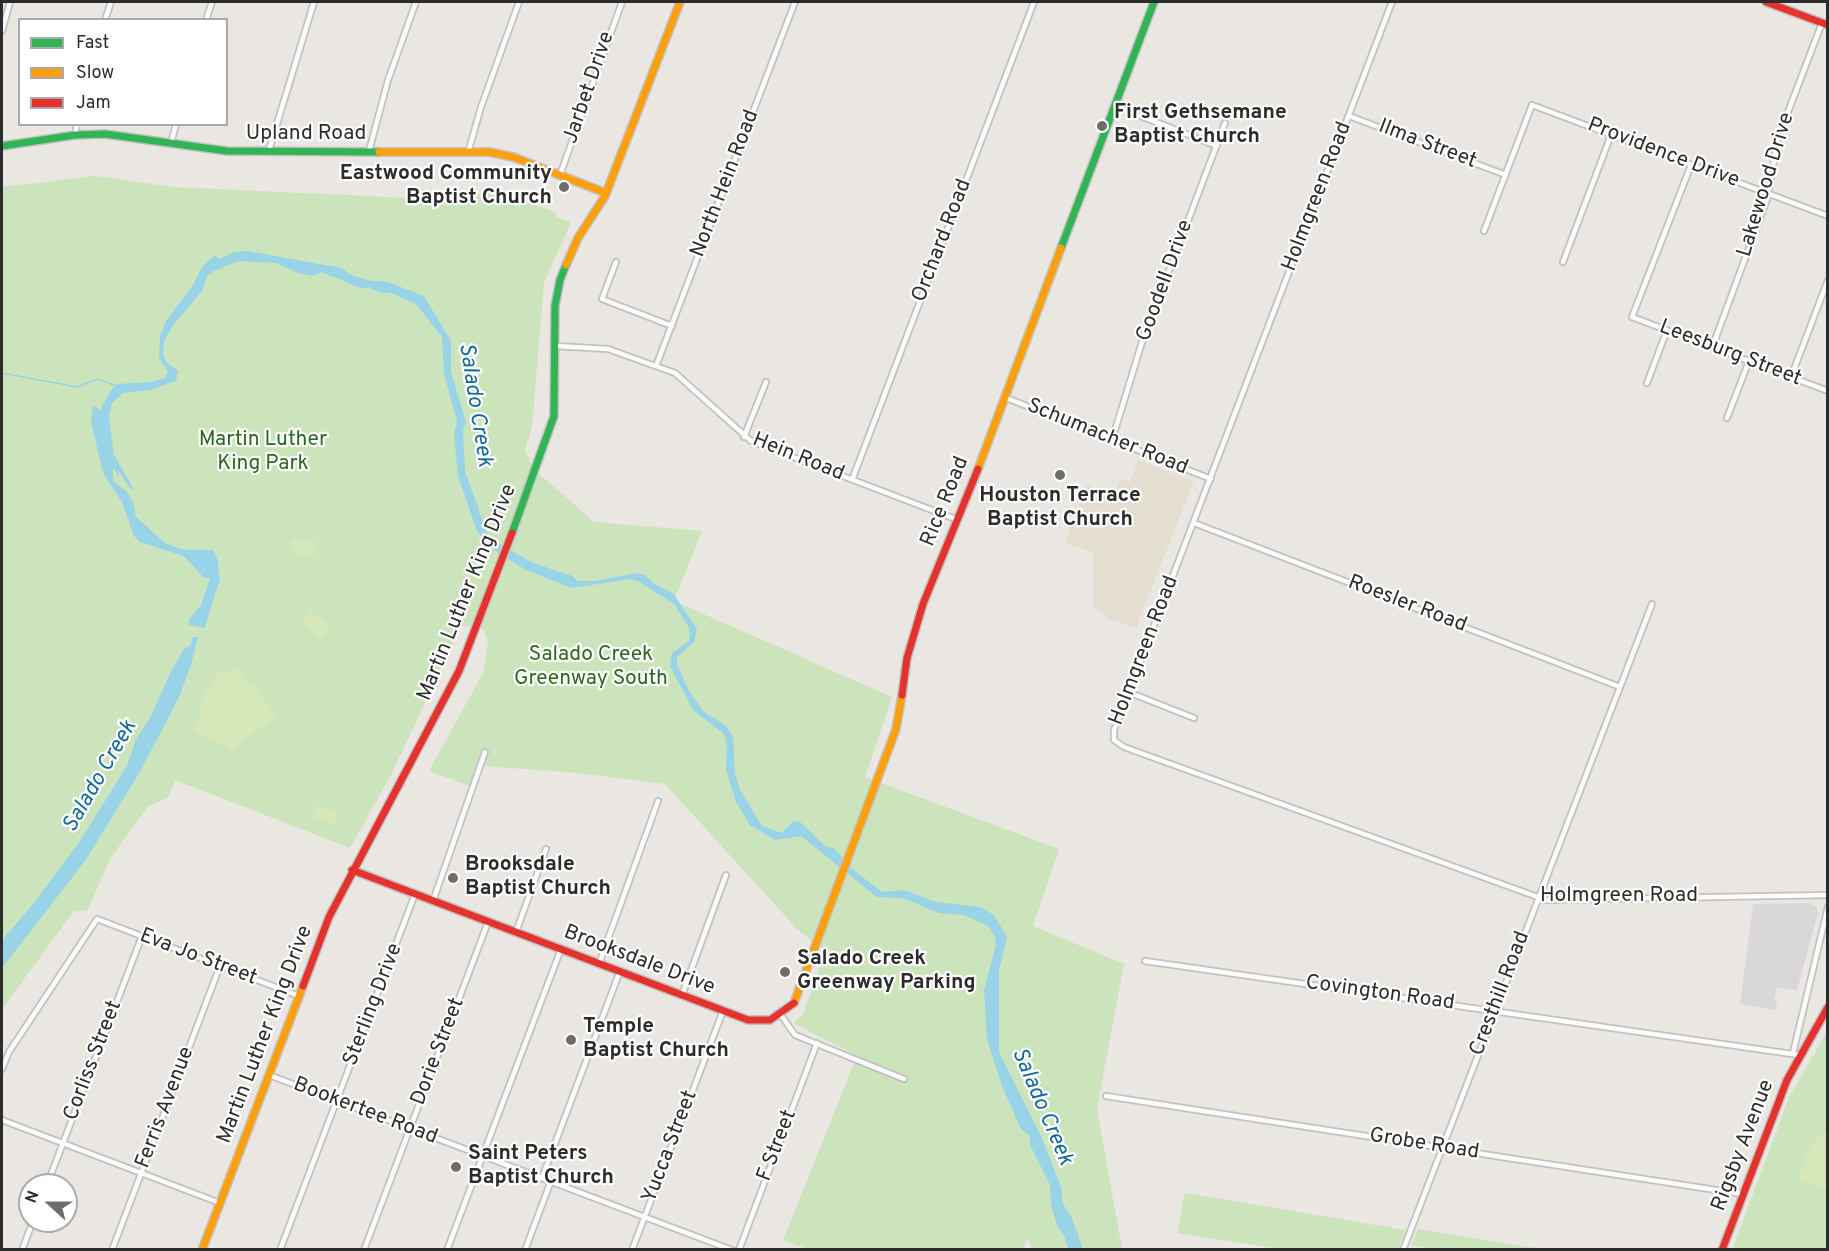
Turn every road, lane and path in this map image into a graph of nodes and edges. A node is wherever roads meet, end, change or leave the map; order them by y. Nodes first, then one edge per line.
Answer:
1 (10, 2) edge
2 (111, 2) edge
3 (212, 2) edge
4 (314, 2) edge
5 (416, 2) edge
6 (519, 2) edge
7 (622, 2) edge
8 (680, 2) edge
9 (795, 2) edge
10 (1034, 2) edge
11 (1154, 2) edge
12 (1392, 2) edge
13 (1766, 2) edge
14 (106, 18) edge
15 (207, 18) edge
16 (1825, 24) edge
17 (2, 31) edge
18 (1115, 106) junction
19 (1349, 116) junction
20 (1226, 123) dead end
21 (77, 126) edge
22 (175, 126) edge
23 (75, 135) junction
24 (1611, 135) junction
25 (171, 143) junction
26 (2, 146) edge
27 (1217, 146) junction
28 (269, 150) junction
29 (369, 151) junction
30 (468, 153) junction
31 (1691, 165) junction
32 (560, 175) junction
33 (1506, 175) junction
34 (606, 193) junction
35 (1768, 194) junction
36 (1827, 216) edge
37 (1484, 231) dead end
38 (616, 262) dead end
39 (1563, 262) dead end
40 (1827, 280) edge
41 (672, 326) junction
42 (1667, 330) junction
43 (555, 346) junction
44 (1712, 348) junction
45 (1749, 361) junction
46 (656, 366) junction
47 (1791, 377) junction
48 (766, 382) dead end
49 (1647, 382) dead end
50 (1827, 391) edge
51 (1003, 397) junction
52 (1727, 418) dead end
53 (744, 436) junction
54 (1112, 440) junction
55 (1211, 479) junction
56 (852, 480) junction
57 (958, 520) junction
58 (1194, 523) junction
59 (1652, 604) dead end
60 (1620, 687) junction
61 (1128, 692) junction
62 (1194, 718) dead end
63 (485, 752) dead end
64 (658, 801) dead end
65 (546, 849) dead end
66 (352, 870) junction
67 (726, 875) dead end
68 (415, 894) junction
69 (1827, 895) edge
70 (1537, 898) junction
71 (433, 901) junction
72 (1827, 907) edge
73 (488, 922) junction
74 (516, 932) junction
75 (142, 936) junction
76 (561, 949) junction
77 (1145, 961) dead end
78 (599, 964) junction
79 (220, 966) junction
80 (620, 971) junction
81 (682, 995) junction
82 (299, 996) junction
83 (1827, 1007) edge
84 (1495, 1010) junction
85 (723, 1011) junction
86 (781, 1015) junction
87 (817, 1043) junction
88 (1796, 1054) junction
89 (2, 1070) edge
90 (269, 1075) junction
91 (904, 1079) dead end
92 (1106, 1096) dead end
93 (337, 1101) junction
94 (2, 1120) edge
95 (410, 1128) junction
96 (63, 1143) junction
97 (1442, 1148) junction
98 (483, 1156) junction
99 (52, 1173) edge
100 (141, 1173) junction
101 (542, 1178) junction
102 (551, 1181) junction
103 (1742, 1194) junction
104 (220, 1203) junction
105 (645, 1216) junction
106 (28, 1233) edge
107 (22, 1250) edge
108 (112, 1250) edge
109 (202, 1250) edge
110 (280, 1250) edge
111 (364, 1250) edge
112 (447, 1250) edge
113 (525, 1250) edge
114 (632, 1250) edge
115 (732, 1250) edge
116 (739, 1250) edge
117 (1403, 1250) edge
118 (1722, 1250) edge

1 - 17 street
2 - 14 street
3 - 15 street
4 - 28 street
5 - 29 street
6 - 30 street
7 - 32 street, Jarbet Drive
8 - 34 street, Martin Luther King Drive
9 - 41 street, North Hein Road
10 - 56 street, Orchard Road
11 - 18 street, Rice Road
12 - 19 street, Holmgreen Road
13 - 16 street
16 - 35 street, Lakewood Drive
18 - 27 street
18 - 51 street, Rice Road
19 - 33 street, Ilma Street
19 - 55 street, Holmgreen Road
20 - 27 street, Goodell Drive
21 - 23 street
22 - 25 street
23 - 25 street, Upland Road
23 - 26 street, Upland Road
24 - 31 street, Providence Drive
24 - 33 street, Providence Drive
24 - 39 street
25 - 28 street, Upland Road
27 - 54 street, Goodell Drive
28 - 29 street, Upland Road
29 - 30 street, Upland Road
30 - 32 street, Upland Road
31 - 35 street, Providence Drive
31 - 42 street, Leesburg Street
32 - 34 street, Upland Road
33 - 37 street
34 - 43 street, Martin Luther King Drive
35 - 36 street, Providence Drive
35 - 44 street, Lakewood Drive
38 - 41 street
40 - 47 street
41 - 46 street, North Hein Road
42 - 44 street, Leesburg Street
42 - 49 street
43 - 46 street, Hein Road
43 - 66 street, Martin Luther King Drive
44 - 45 street, Leesburg Street
45 - 47 street, Leesburg Street
45 - 52 street
46 - 53 street, Hein Road
47 - 50 street, Leesburg Street
48 - 53 street
51 - 54 street, Schumacher Road
51 - 57 street, Rice Road
53 - 56 street, Hein Road
54 - 55 street, Schumacher Road
55 - 58 street, Holmgreen Road
56 - 57 street, Hein Road
57 - 86 street, Rice Road
58 - 60 street, Roesler Road
58 - 61 street, Holmgreen Road
59 - 60 street, Cresthill Road
60 - 70 street, Cresthill Road
61 - 62 street
61 - 70 street, Holmgreen Road
63 - 71 street
64 - 78 street
65 - 74 street
66 - 68 street, Brooksdale Drive
66 - 82 street, Martin Luther King Drive
67 - 81 street
68 - 71 street, Brooksdale Drive
68 - 93 street, Sterling Drive
69 - 70 street, Holmgreen Road
70 - 84 street, Cresthill Road
71 - 73 street, Brooksdale Drive
72 - 88 street
73 - 74 street, Brooksdale Drive
73 - 95 street, Dorie Street
74 - 76 street, Brooksdale Drive
75 - 79 street, Eva Jo Street
75 - 89 street, Eva Jo Street
75 - 96 street, Corliss Street
76 - 78 street, Brooksdale Drive
76 - 98 street
77 - 84 street, Covington Road
78 - 80 street, Brooksdale Drive
79 - 82 street, Eva Jo Street
79 - 100 street, Ferris Avenue
80 - 81 street, Brooksdale Drive
80 - 101 street
81 - 85 street, Brooksdale Drive
82 - 90 street, Martin Luther King Drive
83 - 88 street, Rigsby Avenue
84 - 88 street, Covington Road
84 - 97 street, Cresthill Road
85 - 86 street, Brooksdale Drive
85 - 105 street, Yucca Street
86 - 87 street
87 - 91 street
87 - 116 street, F Street
88 - 103 street, Rigsby Avenue
90 - 93 street, Bookertee Road
90 - 104 street, Martin Luther King Drive
92 - 97 street, Grobe Road
93 - 95 street, Bookertee Road
93 - 110 street, Sterling Drive
94 - 96 street
95 - 98 street, Bookertee Road
95 - 111 street, Dorie Street
96 - 99 street, Corliss Street
96 - 100 street
97 - 103 street, Grobe Road
97 - 117 street, Cresthill Road
98 - 101 street, Bookertee Road
98 - 112 street
100 - 104 street
100 - 108 street, Ferris Avenue
101 - 102 street, Bookertee Road
102 - 105 street, Bookertee Road
102 - 113 street
103 - 118 street, Rigsby Avenue
104 - 109 street, Martin Luther King Drive
105 - 114 street, Yucca Street
105 - 115 street, Bookertee Road
106 - 107 street

